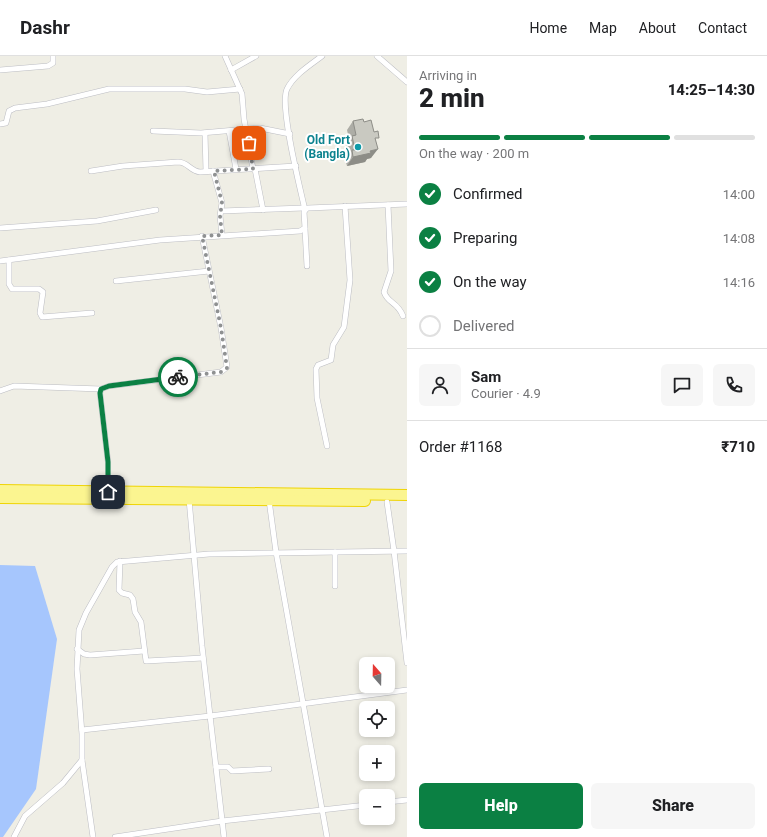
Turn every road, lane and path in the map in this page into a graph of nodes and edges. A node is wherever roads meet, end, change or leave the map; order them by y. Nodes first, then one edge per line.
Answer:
1 (53, 56) edge
2 (226, 56) edge
3 (256, 56) edge
4 (377, 56) edge
5 (319, 57) edge
6 (0, 70) edge
7 (231, 70) junction
8 (407, 82) edge
9 (240, 89) junction
10 (0, 124) edge
11 (246, 130) junction
12 (153, 131) dead end
13 (229, 131) junction
14 (205, 133) junction
15 (290, 134) junction
16 (296, 166) junction
17 (254, 169) junction
18 (236, 170) junction
19 (91, 171) dead end
20 (206, 171) junction
21 (214, 171) junction
22 (407, 204) edge
23 (388, 205) junction
24 (345, 206) junction
25 (304, 209) junction
26 (156, 210) dead end
27 (263, 210) junction
28 (221, 211) junction
29 (0, 228) edge
30 (304, 229) junction
31 (222, 235) junction
32 (202, 236) junction
33 (9, 260) junction
34 (0, 261) edge
35 (307, 266) dead end
36 (209, 271) junction
37 (116, 281) dead end
38 (92, 313) dead end
39 (403, 316) dead end
40 (101, 389) junction
41 (0, 391) edge
42 (327, 446) dead end
43 (0, 490) edge
44 (108, 492) junction
45 (407, 495) edge
46 (0, 498) edge
47 (190, 500) junction
48 (269, 500) junction
49 (387, 502) junction
50 (407, 502) edge
51 (407, 550) edge
52 (394, 551) junction
53 (276, 552) junction
54 (335, 552) junction
55 (194, 556) junction
56 (120, 561) junction
57 (335, 586) dead end
58 (77, 649) junction
59 (144, 651) junction
60 (203, 658) junction
61 (407, 663) edge
62 (407, 690) edge
63 (302, 702) junction
64 (210, 716) junction
65 (82, 730) junction
66 (82, 760) junction
67 (216, 767) junction
68 (269, 769) dead end
69 (407, 800) edge
70 (395, 801) edge
71 (359, 805) edge
72 (322, 810) junction
73 (222, 821) junction
74 (14, 837) edge
75 (92, 837) edge
76 (115, 837) edge
77 (224, 837) edge
78 (327, 837) edge

1 - 6 street
2 - 7 street
3 - 7 street
4 - 8 street
5 - 15 street
7 - 9 street
9 - 10 street
9 - 11 street
11 - 13 street
11 - 15 street
11 - 17 street
12 - 14 street
13 - 14 street
13 - 18 street
14 - 20 street
15 - 16 street
16 - 17 street
16 - 25 street
17 - 18 street
17 - 27 street
18 - 21 street
19 - 20 street
20 - 21 street
21 - 28 street
22 - 23 street
23 - 24 street
23 - 39 street
24 - 25 street
24 - 42 street
25 - 27 street
25 - 30 street
26 - 29 street
27 - 28 street
28 - 31 street
30 - 31 street
30 - 35 street
31 - 32 street
32 - 33 street
32 - 36 street
33 - 34 street
33 - 38 street
36 - 37 street
36 - 40 street
40 - 41 street
40 - 44 street
43 - 44 highway
44 - 45 highway
46 - 47 highway
47 - 48 highway
47 - 55 street
48 - 49 highway
48 - 53 street
49 - 50 highway
49 - 52 street
51 - 52 street
52 - 54 street
52 - 61 street
53 - 54 street
53 - 55 street
53 - 63 street
54 - 57 street
55 - 56 street
55 - 60 street
56 - 58 street
56 - 59 street
58 - 59 street
58 - 65 street
59 - 60 street
60 - 64 street
62 - 63 street
63 - 64 street
63 - 72 street
64 - 65 street
64 - 67 street
65 - 66 street
66 - 74 street
66 - 75 street
67 - 68 street
67 - 73 street
69 - 70 street
71 - 72 street
72 - 73 street
72 - 78 street
73 - 76 street
73 - 77 street

